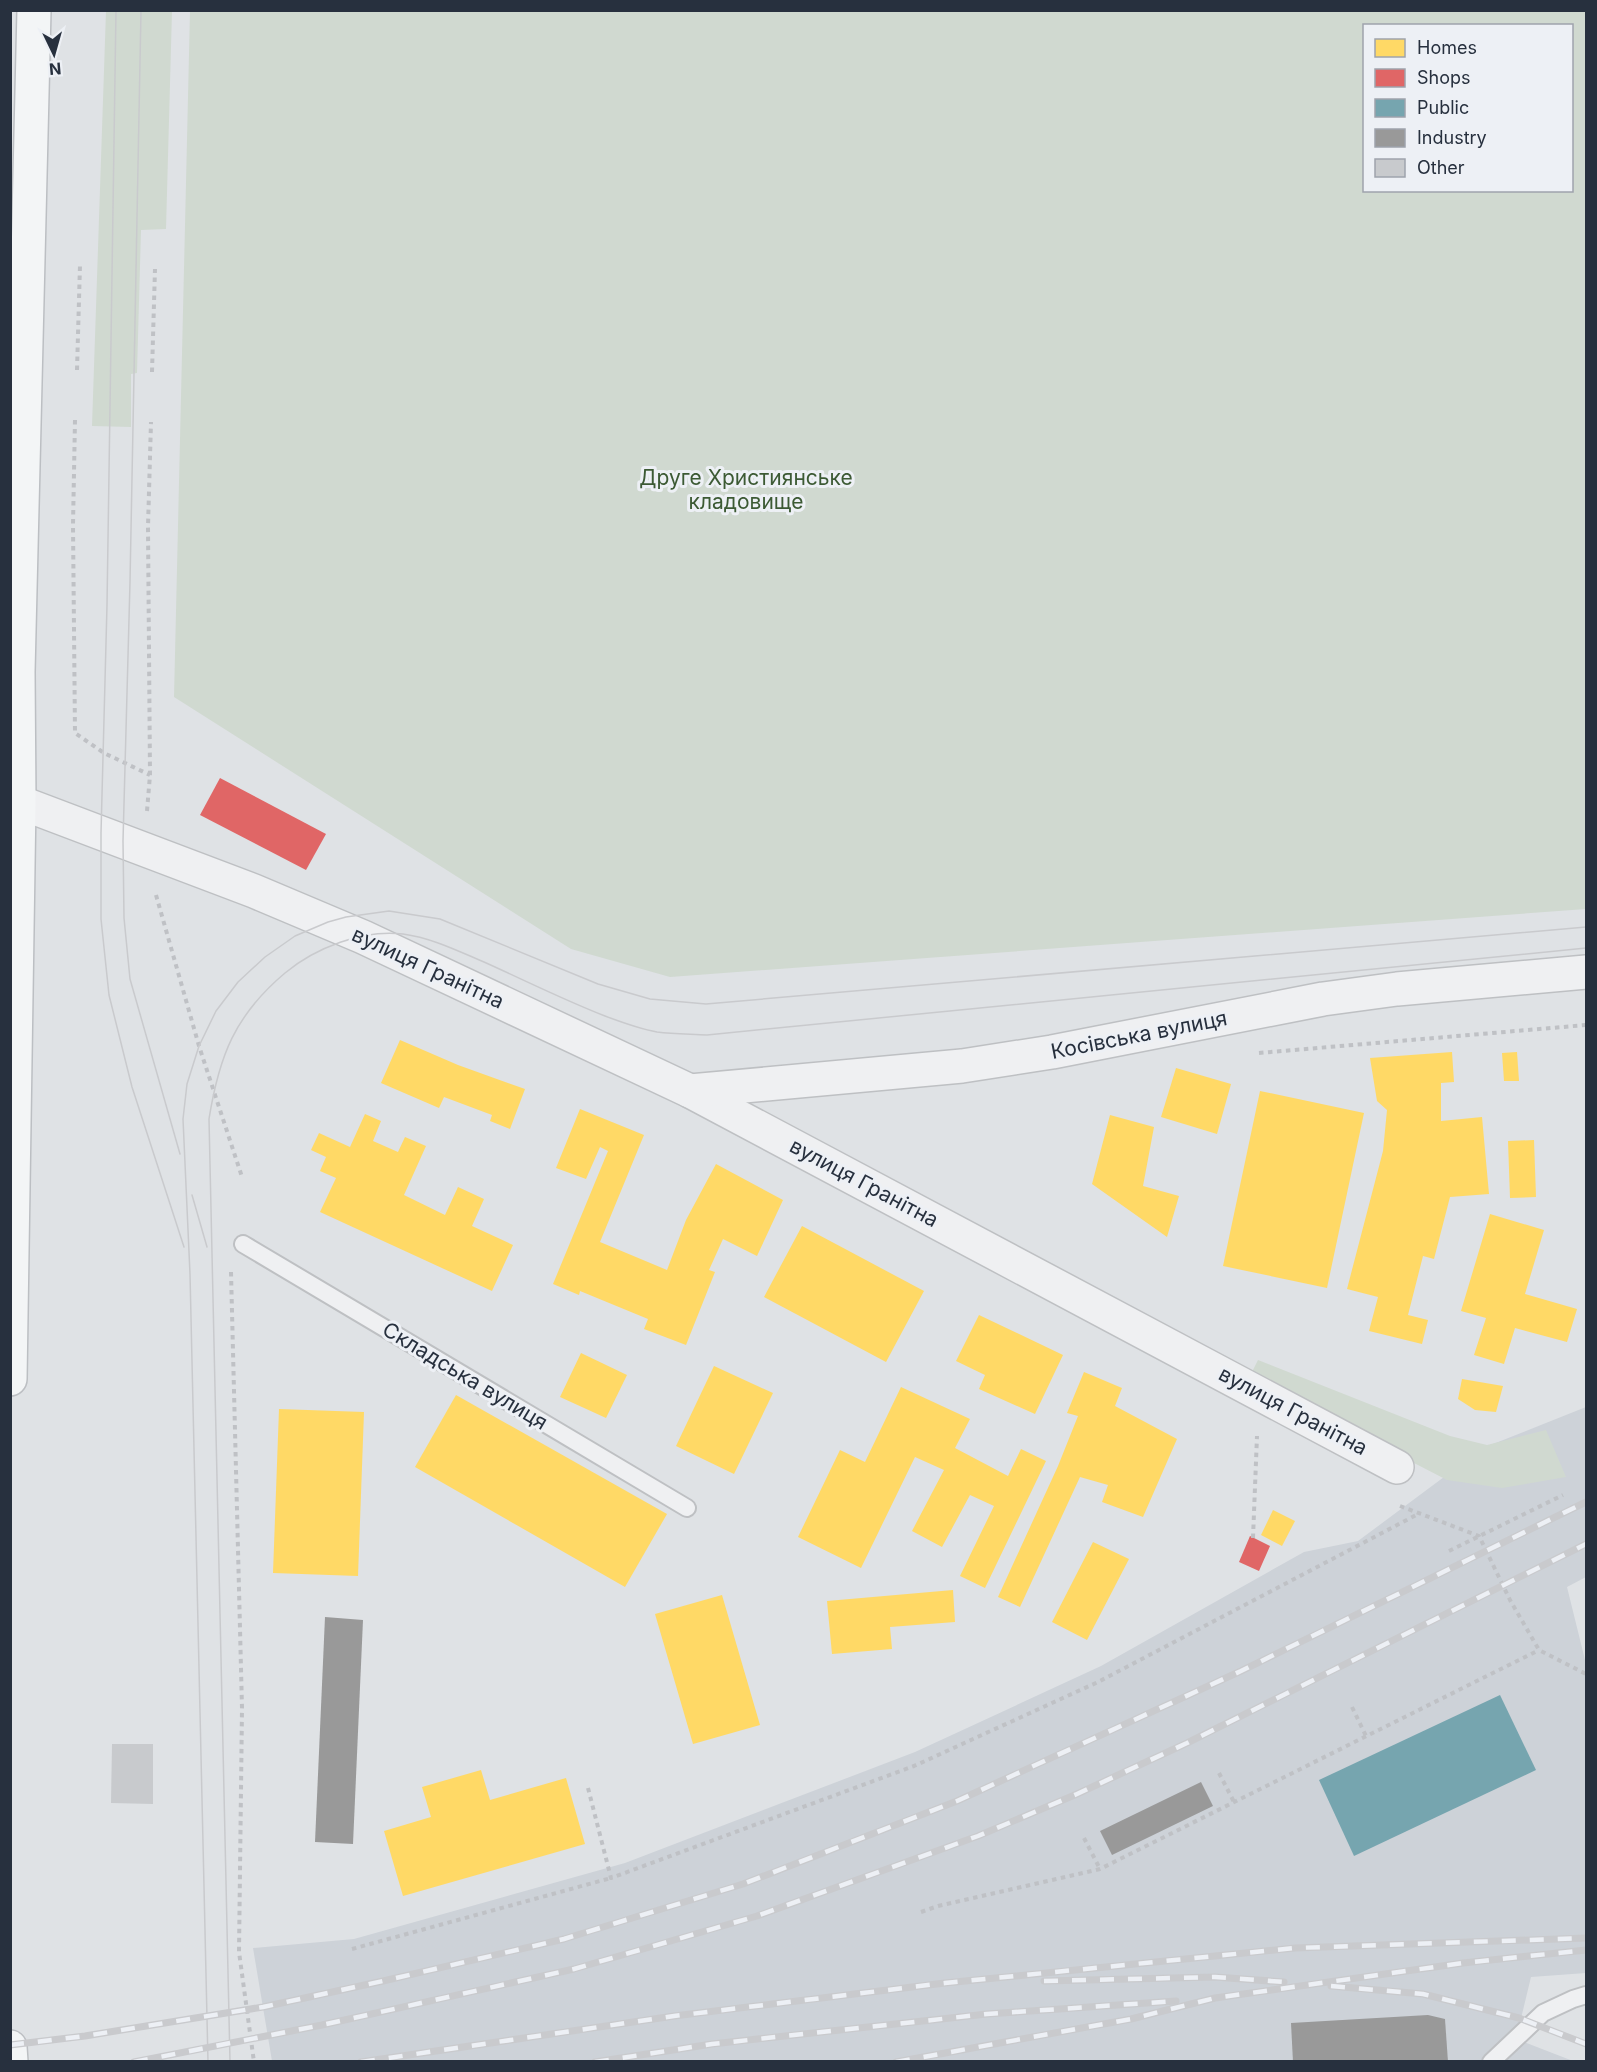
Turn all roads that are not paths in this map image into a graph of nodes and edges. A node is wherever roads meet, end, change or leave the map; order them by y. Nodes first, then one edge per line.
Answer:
1 (34, 10) edge
2 (20, 184) edge
3 (14, 672) edge
4 (19, 802) junction
5 (1587, 972) edge
6 (690, 1091) junction
7 (243, 1244) road end
8 (10, 1379) edge
9 (1397, 1467) road end
10 (687, 1508) dead end
11 (1587, 1995) edge
12 (10, 2048) edge
13 (11, 2061) edge
14 (1491, 2061) edge

1 - 2 main road
2 - 3 main road
3 - 4 main road
4 - 6 street, вулиця Гранітна
4 - 8 main road
5 - 6 street, Косівська вулиця
6 - 9 street, вулиця Гранітна
7 - 10 lane, Складська вулиця
11 - 14 lane
12 - 13 main road

